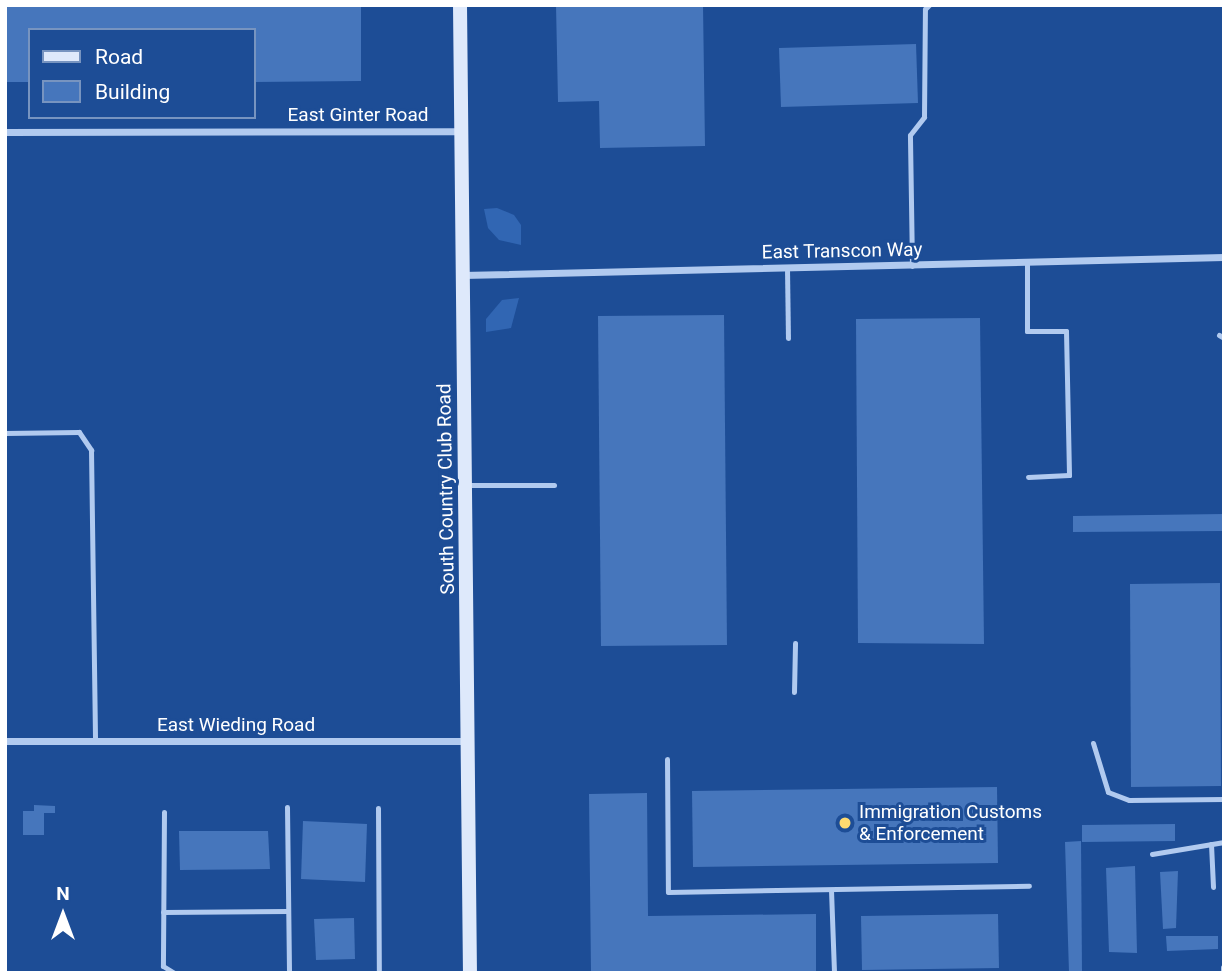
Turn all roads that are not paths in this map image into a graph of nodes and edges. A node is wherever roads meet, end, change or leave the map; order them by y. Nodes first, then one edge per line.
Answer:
1 (460, 5) edge
2 (929, 5) edge
3 (458, 131) junction
4 (5, 132) edge
5 (1224, 257) edge
6 (1027, 264) junction
7 (912, 265) junction
8 (787, 268) junction
9 (461, 275) junction
10 (789, 338) dead end
11 (5, 432) edge
12 (1028, 477) dead end
13 (465, 485) junction
14 (554, 485) dead end
15 (795, 643) dead end
16 (794, 692) dead end
17 (5, 741) edge
18 (95, 741) junction
19 (467, 741) junction
20 (1093, 743) dead end
21 (667, 759) dead end
22 (1224, 799) edge
23 (287, 807) dead end
24 (378, 808) dead end
25 (164, 812) dead end
26 (1224, 842) edge
27 (1211, 844) junction
28 (1152, 854) dead end
29 (1028, 886) dead end
30 (1213, 887) dead end
31 (831, 890) junction
32 (288, 911) junction
33 (163, 912) junction
34 (174, 973) edge
35 (289, 973) edge
36 (379, 973) edge
37 (470, 973) edge
38 (834, 973) edge

1 - 3 street, South Country Club Road
2 - 7 lane
3 - 4 street, East Ginter Road
3 - 9 street, South Country Club Road
5 - 6 street, East Transcon Way
6 - 7 street, East Transcon Way
6 - 12 lane
7 - 8 street, East Transcon Way
8 - 9 street, East Transcon Way
8 - 10 lane
9 - 13 street, South Country Club Road
11 - 18 lane
13 - 14 lane
13 - 19 street, South Country Club Road
15 - 16 lane
17 - 18 street, East Wieding Road
18 - 19 street, East Wieding Road
19 - 37 street, South Country Club Road
20 - 22 lane
21 - 31 lane
23 - 32 lane
24 - 36 lane
25 - 33 lane
26 - 27 lane
27 - 28 lane
27 - 30 lane
29 - 31 lane
31 - 38 lane
32 - 33 lane
32 - 35 lane
33 - 34 lane

